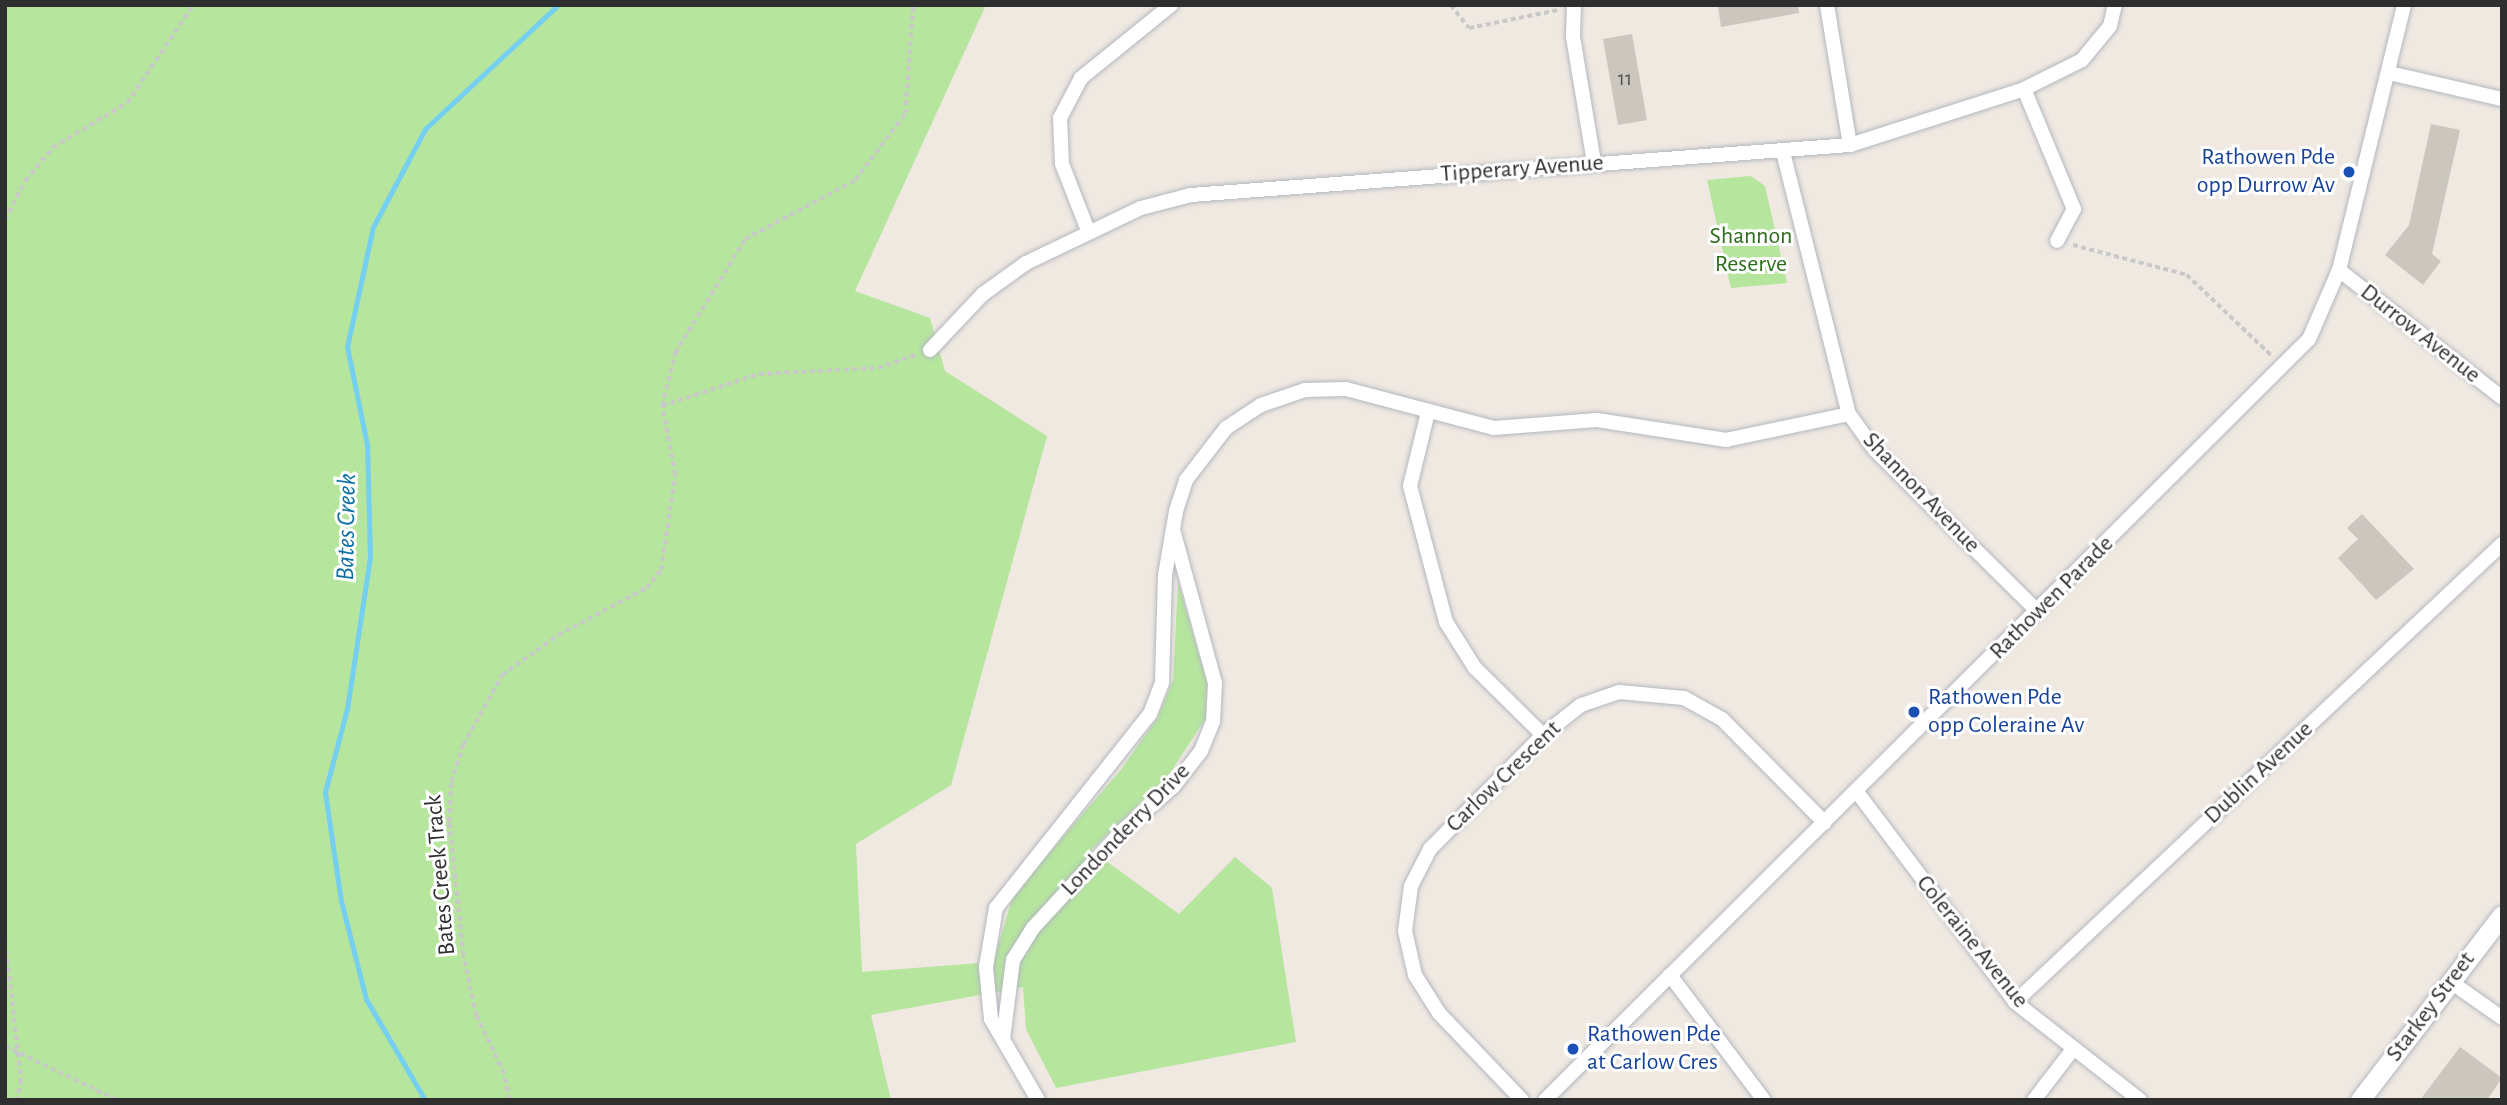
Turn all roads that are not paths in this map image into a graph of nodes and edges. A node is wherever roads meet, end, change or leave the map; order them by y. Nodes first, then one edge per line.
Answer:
1 (1171, 5) edge
2 (1827, 5) edge
3 (2115, 5) edge
4 (2404, 5) edge
5 (1574, 6) edge
6 (2389, 72) junction
7 (2024, 89) junction
8 (2502, 99) edge
9 (1850, 145) junction
10 (1783, 152) junction
11 (1594, 163) junction
12 (1087, 228) junction
13 (2057, 241) road end
14 (2339, 270) junction
15 (930, 350) road end
16 (2502, 398) edge
17 (1428, 412) junction
18 (1849, 414) junction
19 (1173, 530) junction
20 (2502, 544) edge
21 (2038, 612) junction
22 (1543, 735) junction
23 (1857, 792) junction
24 (1825, 822) junction
25 (2502, 915) edge
26 (1670, 975) junction
27 (2451, 982) junction
28 (2015, 1002) junction
29 (2502, 1018) edge
30 (1003, 1041) junction
31 (2073, 1049) junction
32 (1038, 1100) edge
33 (1522, 1100) edge
34 (1545, 1100) edge
35 (1764, 1100) edge
36 (2034, 1100) edge
37 (2140, 1100) edge
38 (2360, 1100) edge

1 - 12 street
2 - 9 street
3 - 7 street, Tipperary Avenue
4 - 6 street, Rathowen Parade
5 - 11 street
6 - 8 street
6 - 14 street, Rathowen Parade
7 - 9 street, Tipperary Avenue
7 - 13 street
9 - 10 street, Tipperary Avenue
10 - 11 street, Tipperary Avenue
10 - 18 street, Shannon Avenue
11 - 12 street, Tipperary Avenue
12 - 15 street, Tipperary Avenue
14 - 16 street, Durrow Avenue
14 - 21 street, Rathowen Parade
17 - 18 street, Londonderry Drive
17 - 19 street, Londonderry Drive
17 - 22 street
18 - 21 street, Shannon Avenue
19 - 30 street, Londonderry Drive
19 - 30 street, Londonderry Drive
20 - 28 street, Dublin Avenue
21 - 23 street, Rathowen Parade
22 - 24 street, Carlow Crescent
22 - 33 street, Carlow Crescent
23 - 24 street, Rathowen Parade
23 - 28 street, Coleraine Avenue
24 - 26 street, Rathowen Parade
25 - 27 street, Starkey Street
26 - 34 street, Rathowen Parade
26 - 35 street
27 - 29 street
27 - 38 street, Starkey Street
28 - 31 street, Coleraine Avenue
30 - 32 street, Londonderry Drive
31 - 36 street
31 - 37 street, Coleraine Avenue

